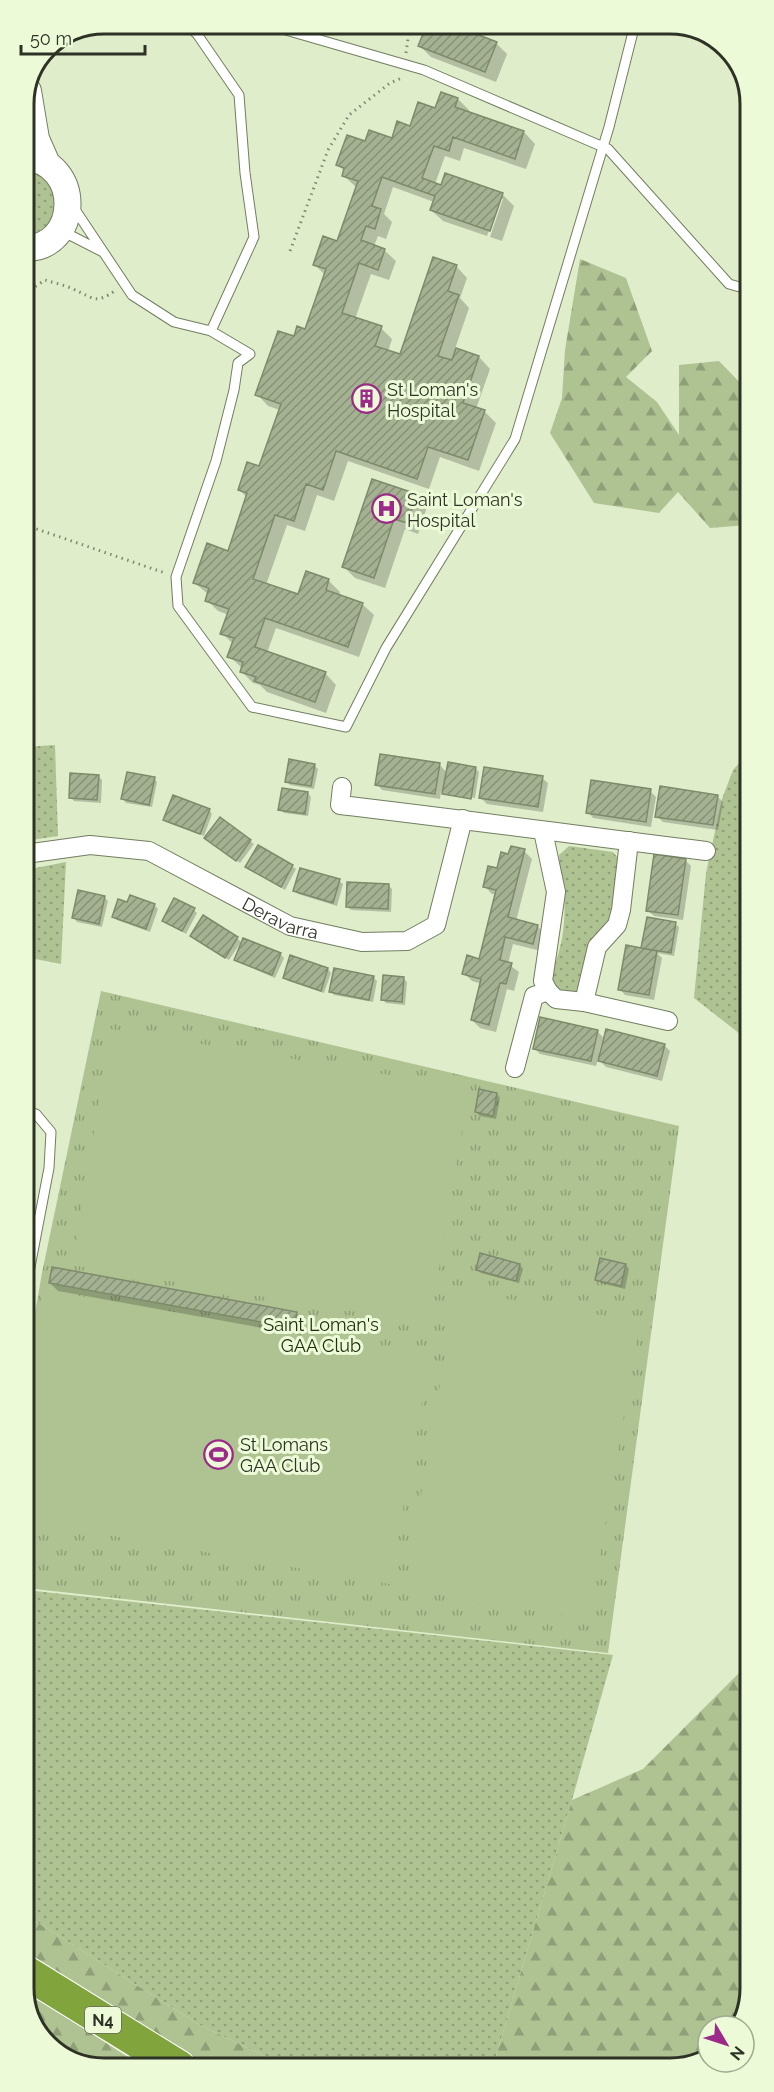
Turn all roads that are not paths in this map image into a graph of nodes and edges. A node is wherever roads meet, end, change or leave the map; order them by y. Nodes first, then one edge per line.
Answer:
1 (197, 34) edge
2 (302, 34) edge
3 (631, 35) edge
4 (35, 133) edge
5 (603, 147) junction
6 (35, 160) edge
7 (68, 198) junction
8 (59, 230) junction
9 (35, 247) edge
10 (106, 253) junction
11 (740, 287) edge
12 (211, 331) junction
13 (342, 787) dead end
14 (463, 819) junction
15 (543, 831) junction
16 (629, 842) junction
17 (706, 850) dead end
18 (35, 853) edge
19 (548, 991) junction
20 (585, 1002) junction
21 (668, 1021) dead end
22 (514, 1068) dead end
23 (34, 1114) edge
24 (34, 1244) edge
25 (34, 1976) edge
26 (163, 2057) edge

1 - 12 lane
2 - 5 lane
3 - 5 lane
4 - 6 street
5 - 11 lane
5 - 12 lane
6 - 7 street
7 - 8 street
7 - 10 lane
8 - 9 street
8 - 10 lane
10 - 12 lane
13 - 14 street
14 - 15 street
14 - 18 street, Deravarra
15 - 16 street
15 - 19 street
16 - 17 street
16 - 20 street
19 - 20 street
19 - 22 street
20 - 21 street
23 - 24 lane
25 - 26 highway, N4

